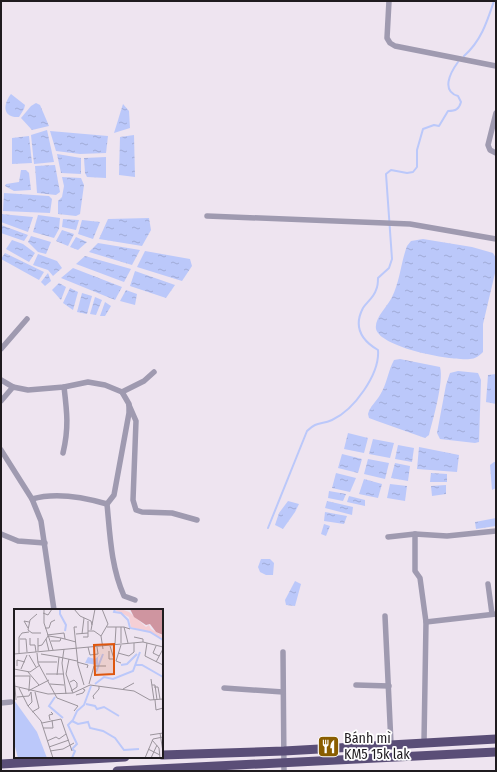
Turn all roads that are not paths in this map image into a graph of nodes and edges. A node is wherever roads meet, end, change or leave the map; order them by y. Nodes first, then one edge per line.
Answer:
1 (389, 1) edge
2 (496, 66) edge
3 (496, 112) edge
4 (496, 153) edge
5 (207, 216) dead end
6 (496, 238) edge
7 (27, 319) dead end
8 (1, 350) edge
9 (154, 372) dead end
10 (1, 380) edge
11 (13, 387) junction
12 (64, 387) junction
13 (122, 392) junction
14 (1, 402) edge
15 (128, 404) junction
16 (1, 450) edge
17 (63, 453) dead end
18 (32, 499) junction
19 (107, 504) junction
20 (197, 520) dead end
21 (496, 531) edge
22 (1, 534) edge
23 (415, 534) junction
24 (388, 537) dead end
25 (45, 543) junction
26 (488, 584) dead end
27 (135, 600) dead end
28 (54, 609) edge
29 (494, 614) edge
30 (385, 616) dead end
31 (426, 622) junction
32 (283, 652) dead end
33 (356, 685) dead end
34 (388, 686) junction
35 (224, 688) dead end
36 (283, 692) junction
37 (11, 702) dead end
38 (1, 703) edge
39 (496, 739) edge
40 (463, 740) junction
41 (424, 742) junction
42 (391, 744) junction
43 (284, 751) junction
44 (496, 752) edge
45 (464, 753) junction
46 (163, 755) edge
47 (88, 758) edge
48 (35, 760) edge
49 (1, 764) edge
50 (284, 767) edge
51 (117, 771) edge

1 - 2 street
3 - 4 street
5 - 6 street
7 - 8 street
9 - 13 street
10 - 11 street
11 - 12 street
11 - 14 street
12 - 13 street
12 - 17 street
13 - 15 street
15 - 19 street
15 - 20 street
16 - 18 street
18 - 19 street
18 - 25 street
19 - 27 street
21 - 23 street
22 - 25 street
23 - 24 street
23 - 31 street
25 - 28 street
26 - 29 street
29 - 31 street
30 - 34 street
31 - 41 street
32 - 36 street
33 - 34 street
34 - 42 street
35 - 36 street
36 - 43 street
37 - 38 street
39 - 40 highway
40 - 41 highway
40 - 45 highway
41 - 42 highway
42 - 43 highway
43 - 46 highway
43 - 50 street
44 - 45 highway
45 - 50 highway
47 - 48 highway
48 - 49 highway
50 - 51 highway

